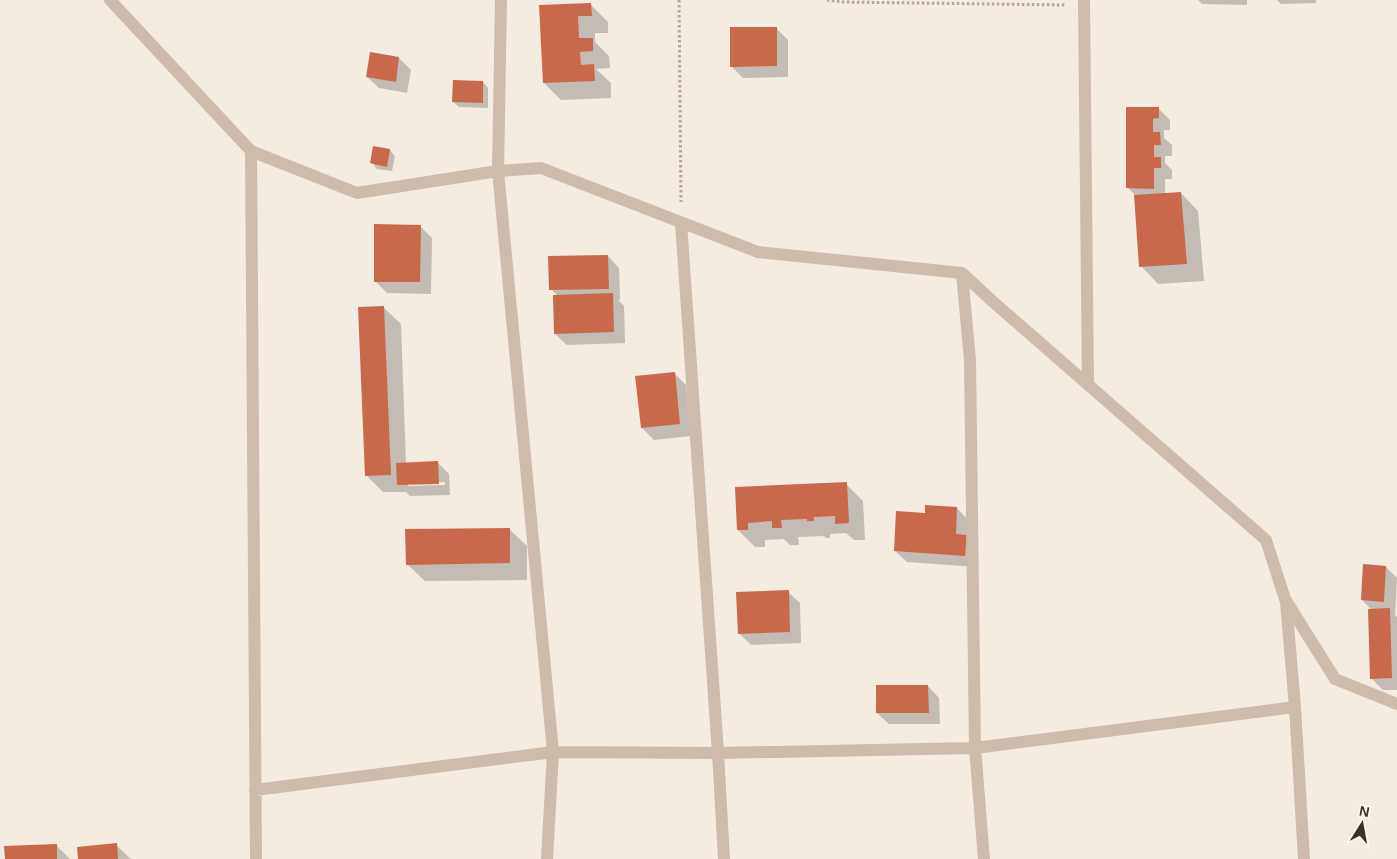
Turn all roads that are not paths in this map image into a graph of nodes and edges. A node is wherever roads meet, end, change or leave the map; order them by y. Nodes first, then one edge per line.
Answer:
1 (110, 0) edge
2 (501, 0) edge
3 (1084, 3) edge
4 (250, 151) junction
5 (498, 171) junction
6 (681, 222) junction
7 (962, 273) junction
8 (1088, 385) junction
9 (1285, 599) junction
10 (1397, 704) edge
11 (1294, 706) junction
12 (976, 748) junction
13 (553, 752) junction
14 (718, 752) junction
15 (255, 790) junction
16 (256, 859) edge
17 (546, 859) edge
18 (724, 859) edge
19 (984, 859) edge
20 (1304, 859) edge

1 - 4 street
2 - 5 street
3 - 8 street
4 - 5 street
4 - 15 street
5 - 6 street
5 - 13 street
6 - 7 street
6 - 14 street
7 - 8 street
7 - 12 street
8 - 9 street
9 - 10 street
9 - 11 street
11 - 12 street
11 - 20 street
12 - 14 street
12 - 19 street
13 - 14 street
13 - 15 street
13 - 17 street
14 - 18 street
15 - 16 street

